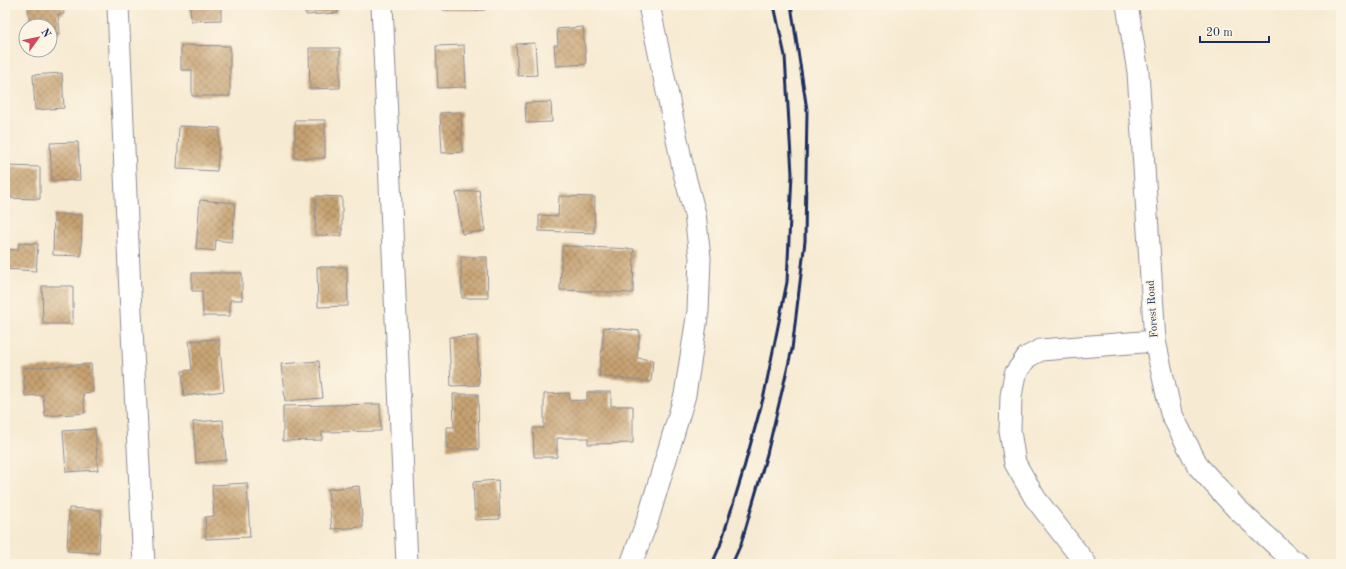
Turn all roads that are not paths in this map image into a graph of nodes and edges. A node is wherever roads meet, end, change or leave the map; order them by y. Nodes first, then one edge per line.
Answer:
1 (118, 5) edge
2 (382, 5) edge
3 (649, 5) edge
4 (1127, 5) edge
5 (1155, 342) junction
6 (144, 564) edge
7 (407, 564) edge
8 (631, 564) edge
9 (1086, 564) edge
10 (1299, 564) edge

1 - 6 street
2 - 7 street
3 - 8 street
4 - 5 street, Forest Road
5 - 9 street
5 - 10 street, Forest Road

